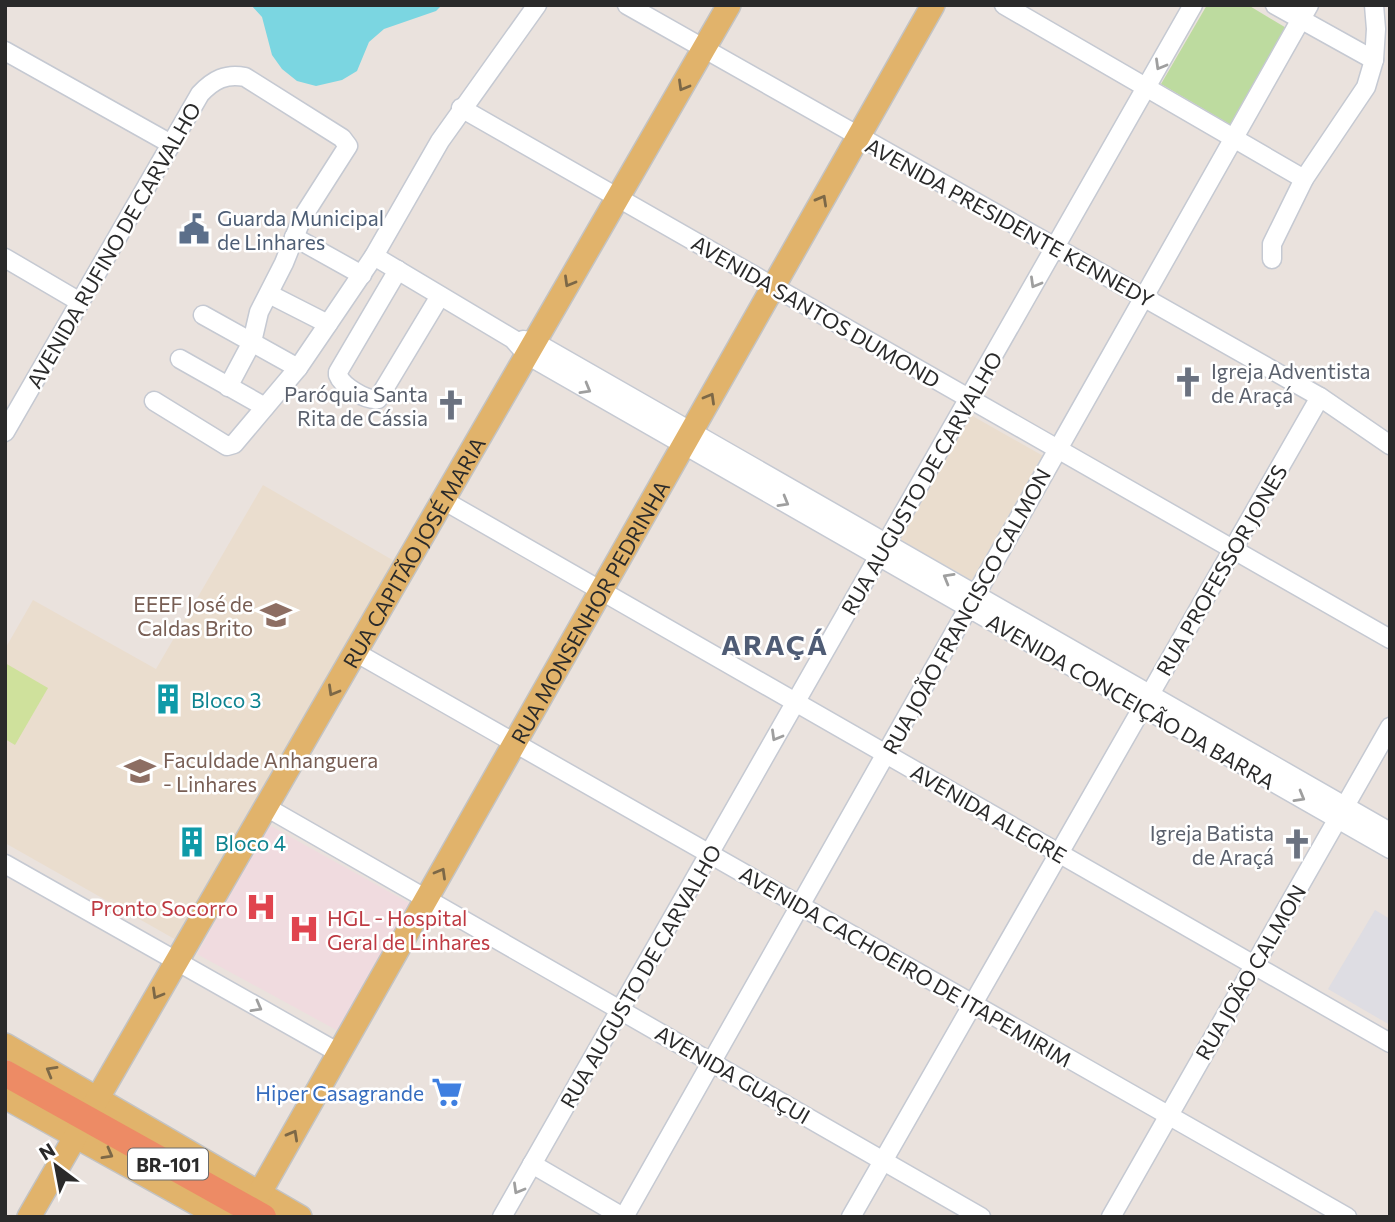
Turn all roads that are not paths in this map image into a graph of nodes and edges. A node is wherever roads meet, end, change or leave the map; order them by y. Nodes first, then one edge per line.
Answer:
1 (537, 5) edge
2 (627, 5) edge
3 (729, 5) edge
4 (933, 5) edge
5 (1004, 5) edge
6 (1193, 5) edge
7 (1275, 5) edge
8 (1374, 5) edge
9 (1305, 12) edge
10 (704, 49) junction
11 (5, 51) edge
12 (1374, 60) junction
13 (1146, 87) junction
14 (461, 108) junction
15 (858, 136) junction
16 (1234, 138) junction
17 (171, 144) junction
18 (1304, 179) junction
19 (618, 198) junction
20 (294, 237) junction
21 (1055, 247) junction
22 (374, 256) junction
23 (5, 258) edge
24 (1272, 260) dead end
25 (398, 270) junction
26 (362, 275) junction
27 (774, 286) junction
28 (269, 294) junction
29 (440, 296) junction
30 (1144, 297) junction
31 (80, 302) junction
32 (202, 315) dead end
33 (328, 324) junction
34 (252, 342) junction
35 (525, 345) junction
36 (180, 359) dead end
37 (298, 368) junction
38 (228, 387) junction
39 (1320, 397) junction
40 (969, 398) junction
41 (154, 401) dead end
42 (265, 408) junction
43 (5, 432) edge
44 (687, 438) junction
45 (1390, 445) edge
46 (1058, 449) junction
47 (443, 500) junction
48 (1233, 549) junction
49 (883, 550) junction
50 (601, 591) junction
51 (972, 601) junction
52 (1390, 639) edge
53 (355, 652) junction
54 (1146, 701) junction
55 (796, 702) junction
56 (1390, 727) edge
57 (515, 743) junction
58 (886, 754) junction
59 (266, 807) junction
60 (1341, 812) junction
61 (1390, 832) edge
62 (1390, 849) edge
63 (1059, 853) junction
64 (709, 854) junction
65 (7, 868) edge
66 (426, 899) junction
67 (800, 905) junction
68 (176, 961) junction
69 (1254, 965) junction
70 (973, 1004) junction
71 (620, 1010) junction
72 (1390, 1043) edge
73 (5, 1045) edge
74 (339, 1054) junction
75 (711, 1062) junction
76 (5, 1073) edge
77 (5, 1097) edge
78 (1169, 1115) junction
79 (86, 1117) junction
80 (883, 1161) junction
81 (532, 1164) junction
82 (255, 1209) edge
83 (29, 1217) edge
84 (222, 1217) edge
85 (300, 1217) edge
86 (502, 1217) edge
87 (623, 1217) edge
88 (851, 1217) edge
89 (981, 1217) edge
90 (1111, 1217) edge
91 (1347, 1217) edge

1 - 14 street
2 - 10 street, AVENIDA PRESIDENTE KENNEDY
3 - 10 main road, RUA CAPITÃO JOSÉ MARIA
4 - 15 main road, RUA MONSENHOR PEDRINHA
5 - 13 street
6 -> 13 street, RUA AUGUSTO DE CARVALHO
7 - 9 street
8 - 12 street
9 - 12 street
9 - 16 street, RUA JOÃO FRANCISCO CALMON
10 - 15 street, AVENIDA PRESIDENTE KENNEDY
10 -> 19 main road, RUA CAPITÃO JOSÉ MARIA
11 - 17 street
12 - 18 street
13 - 16 street
13 - 21 street, RUA AUGUSTO DE CARVALHO
14 - 19 street, AVENIDA SANTOS DUMOND
14 - 22 street
15 - 21 street, AVENIDA PRESIDENTE KENNEDY
27 -> 15 main road, RUA MONSENHOR PEDRINHA
16 - 18 street
16 - 30 street, RUA JOÃO FRANCISCO CALMON
17 - 20 street, AVENIDA RUFINO DE CARVALHO
17 - 31 street, AVENIDA RUFINO DE CARVALHO
18 - 24 street
19 - 27 street, AVENIDA SANTOS DUMOND
19 -> 35 main road, RUA CAPITÃO JOSÉ MARIA
20 - 26 street
20 - 28 street
21 - 30 street, AVENIDA PRESIDENTE KENNEDY
21 -> 40 street, RUA AUGUSTO DE CARVALHO
22 - 25 street, AVENIDA CONCEIÇÃO DA BARRA
22 - 26 street
23 - 31 street
25 - 29 street, AVENIDA CONCEIÇÃO DA BARRA
25 - 29 street
26 - 33 street
27 - 40 street, AVENIDA SANTOS DUMOND
44 -> 27 main road, RUA MONSENHOR PEDRINHA
28 - 33 street
28 - 34 street
29 - 35 street, AVENIDA CONCEIÇÃO DA BARRA
30 - 39 street, AVENIDA PRESIDENTE KENNEDY
30 - 46 street, RUA JOÃO FRANCISCO CALMON
31 - 43 street, AVENIDA RUFINO DE CARVALHO
32 - 34 street
33 - 37 street
34 - 37 street
34 - 38 street
35 - 44 street, AVENIDA CONCEIÇÃO DA BARRA
35 - 47 main road, RUA CAPITÃO JOSÉ MARIA
36 - 38 street
37 - 42 street
38 - 42 street
39 - 45 street, AVENIDA PRESIDENTE KENNEDY
39 - 48 street, RUA PROFESSOR JONES
40 - 46 street, AVENIDA SANTOS DUMOND
40 - 49 street, RUA AUGUSTO DE CARVALHO
41 - 42 street
44 - 49 street, AVENIDA CONCEIÇÃO DA BARRA
44 - 50 main road, RUA MONSENHOR PEDRINHA
46 - 48 street, AVENIDA SANTOS DUMOND
46 - 51 street, RUA JOÃO FRANCISCO CALMON
47 - 50 street, AVENIDA ALEGRE
47 - 53 main road, RUA CAPITÃO JOSÉ MARIA
48 - 52 street, AVENIDA SANTOS DUMOND
48 - 54 street, RUA PROFESSOR JONES
49 - 51 street, AVENIDA CONCEIÇÃO DA BARRA
49 - 55 street, RUA AUGUSTO DE CARVALHO
50 - 55 street, AVENIDA ALEGRE
50 - 57 main road, RUA MONSENHOR PEDRINHA
51 - 54 street, AVENIDA CONCEIÇÃO DA BARRA
51 - 58 street, RUA JOÃO FRANCISCO CALMON
53 - 57 street, AVENIDA CACHOEIRO DE ITAPEMIRIM
53 -> 59 main road, RUA CAPITÃO JOSÉ MARIA
54 - 60 street, AVENIDA CONCEIÇÃO DA BARRA
54 - 63 street, RUA PROFESSOR JONES
55 - 58 street, AVENIDA ALEGRE
55 -> 64 street, RUA AUGUSTO DE CARVALHO
56 - 60 street, RUA JOÃO CALMON
57 - 64 street, AVENIDA CACHOEIRO DE ITAPEMIRIM
66 -> 57 main road, RUA MONSENHOR PEDRINHA
58 - 63 street, AVENIDA ALEGRE
58 - 67 street, RUA JOÃO FRANCISCO CALMON
59 - 66 street, AVENIDA GUAÇUI
59 - 68 main road, RUA CAPITÃO JOSÉ MARIA
60 - 61 street, AVENIDA CONCEIÇÃO DA BARRA
60 - 62 street, AVENIDA CONCEIÇÃO DA BARRA
60 - 69 street, RUA JOÃO CALMON
63 - 69 street, AVENIDA ALEGRE
63 - 70 street, RUA PROFESSOR JONES
64 - 67 street, AVENIDA CACHOEIRO DE ITAPEMIRIM
64 - 71 street, RUA AUGUSTO DE CARVALHO
65 - 68 street
66 - 71 street, AVENIDA GUAÇUI
66 - 74 main road, RUA MONSENHOR PEDRINHA
67 - 70 street, AVENIDA CACHOEIRO DE ITAPEMIRIM
67 - 75 street, RUA JOÃO FRANCISCO CALMON
68 -> 74 street
68 -> 79 main road, RUA CAPITÃO JOSÉ MARIA
69 - 72 street, AVENIDA ALEGRE
69 - 78 street, RUA JOÃO CALMON
70 - 78 street, AVENIDA CACHOEIRO DE ITAPEMIRIM
70 - 80 street, RUA PROFESSOR JONES
71 - 75 street, AVENIDA GUAÇUI
71 - 81 street, RUA AUGUSTO DE CARVALHO
79 -> 73 main road
82 -> 74 main road, RUA MONSENHOR PEDRINHA
75 - 80 street, AVENIDA GUAÇUI
75 - 87 street, RUA JOÃO FRANCISCO CALMON
76 - 79 highway, BR-101
77 - 79 main road
78 - 90 street, RUA JOÃO CALMON
78 - 91 street, AVENIDA CACHOEIRO DE ITAPEMIRIM
79 - 82 highway, BR-101
79 - 83 main road, RUA CAPITÃO JOSÉ MARIA
79 -> 84 main road
80 - 88 street, RUA PROFESSOR JONES
80 - 89 street, AVENIDA GUAÇUI
81 -> 86 street, RUA AUGUSTO DE CARVALHO
81 - 87 street
82 - 85 main road

